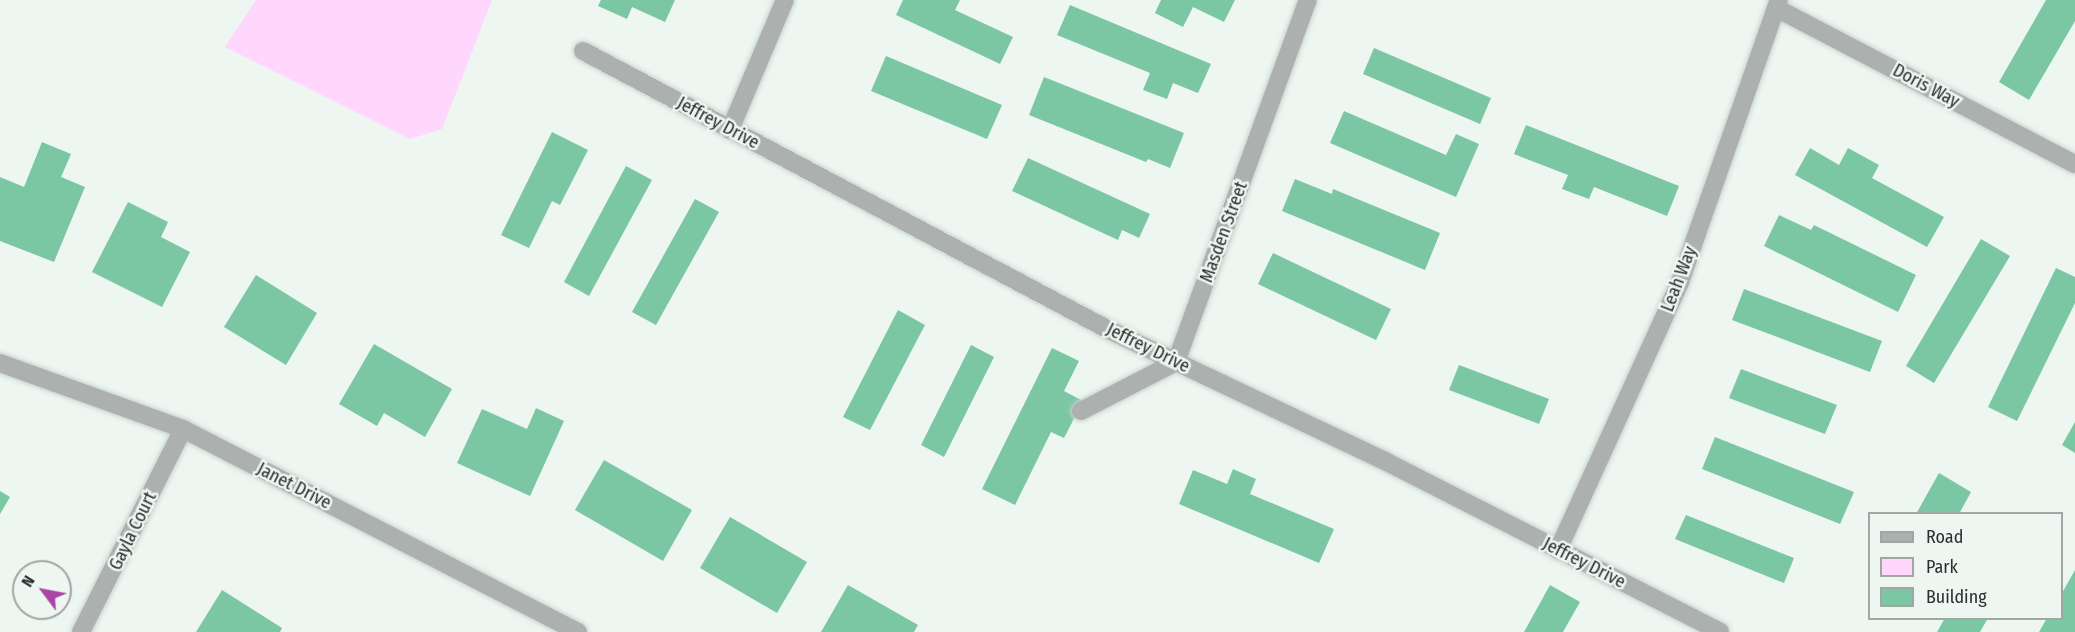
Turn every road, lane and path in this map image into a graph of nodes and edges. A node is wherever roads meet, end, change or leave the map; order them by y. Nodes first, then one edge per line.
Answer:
1 (785, 0) edge
2 (1308, 0) edge
3 (1778, 4) edge
4 (584, 51) dead end
5 (730, 130) junction
6 (2075, 164) edge
7 (1176, 362) junction
8 (0, 363) edge
9 (1081, 411) dead end
10 (183, 429) junction
11 (1558, 550) junction
12 (81, 632) edge
13 (578, 632) edge
14 (1720, 632) edge

1 - 5 street
2 - 7 street, Masden Street
3 - 6 street, Doris Way
3 - 11 street, Leah Way
4 - 5 street, Jeffrey Drive
5 - 7 street, Jeffrey Drive
7 - 9 street
7 - 11 street, Jeffrey Drive
8 - 10 street, Janet Drive
10 - 12 street, Gayla Court
10 - 13 street, Janet Drive
11 - 14 street, Jeffrey Drive

